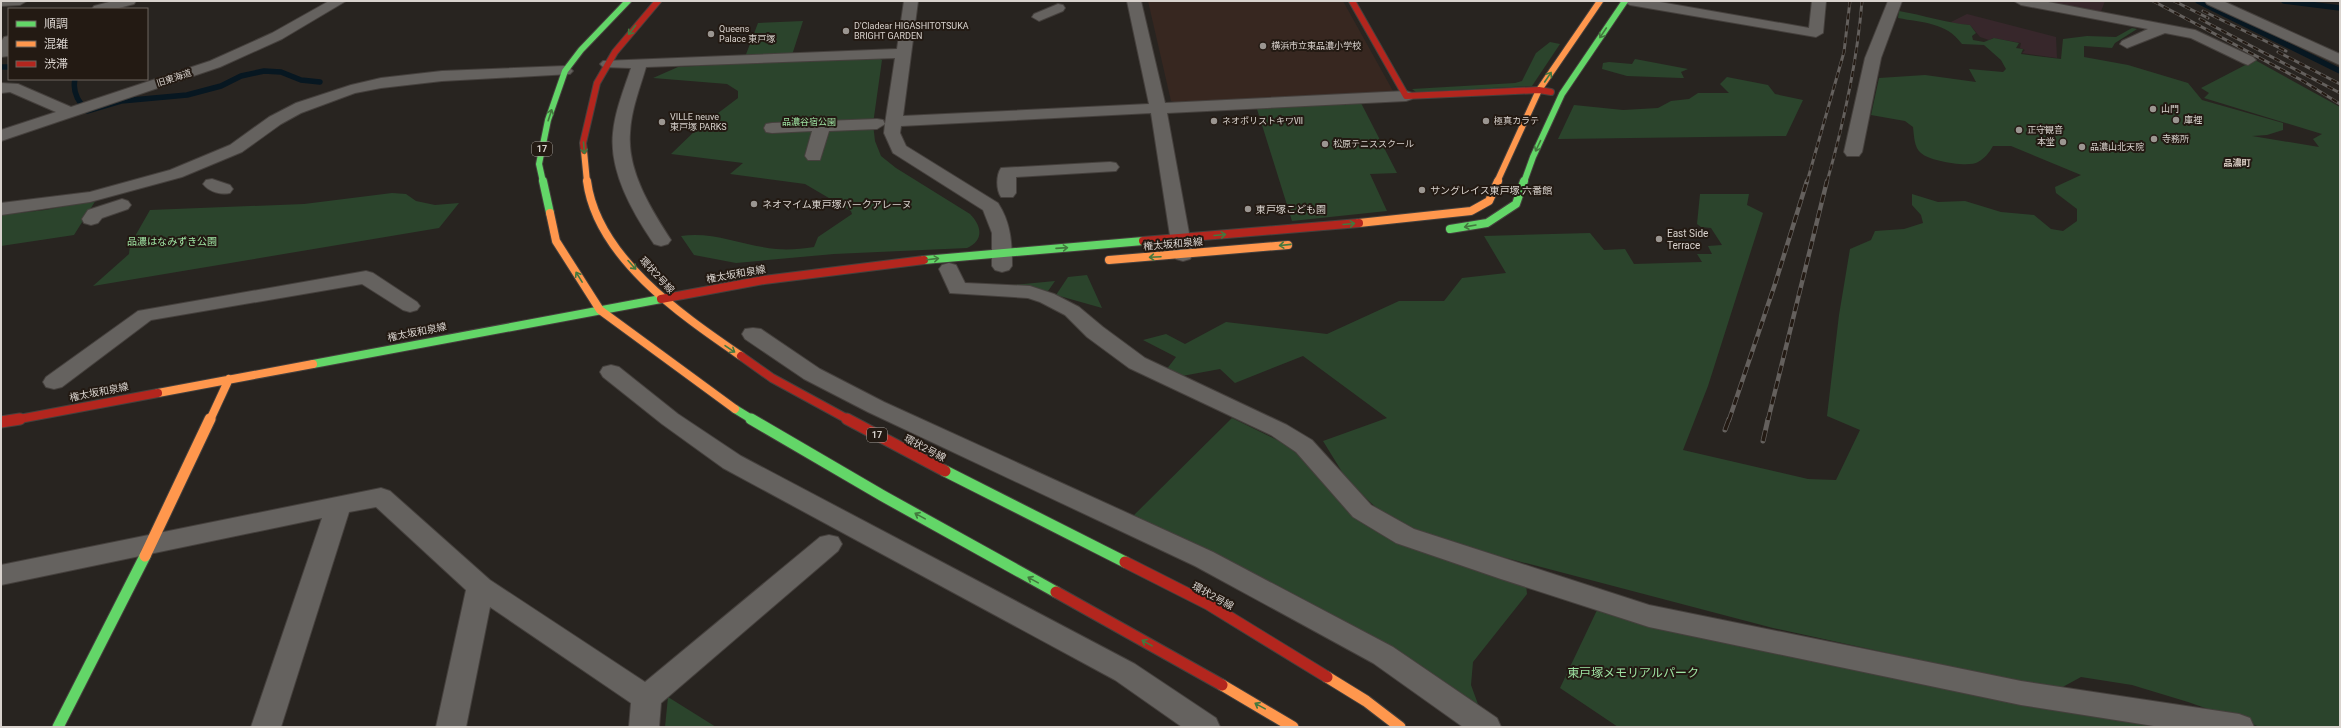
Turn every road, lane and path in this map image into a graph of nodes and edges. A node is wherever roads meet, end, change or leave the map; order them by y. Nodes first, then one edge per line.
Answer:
1 (20, 1) edge
2 (129, 1) edge
3 (339, 1) edge
4 (628, 1) edge
5 (658, 1) edge
6 (911, 1) edge
7 (1134, 1) edge
8 (1352, 1) edge
9 (1600, 1) edge
10 (1625, 1) edge
11 (1630, 1) edge
12 (1819, 1) edge
13 (1895, 1) edge
14 (2021, 1) edge
15 (2212, 1) edge
16 (1, 2) edge
17 (103, 8) edge
18 (1058, 8) dead end
19 (1039, 17) dead end
20 (2161, 29) junction
21 (8, 42) edge
22 (2127, 44) dead end
23 (8, 52) edge
24 (904, 53) junction
25 (2248, 60) dead end
26 (2340, 60) edge
27 (608, 64) junction
28 (639, 66) dead end
29 (565, 71) junction
30 (1, 88) edge
31 (388, 88) dead end
32 (1539, 90) junction
33 (1562, 94) junction
34 (1406, 96) junction
35 (1158, 109) junction
36 (72, 111) junction
37 (885, 122) junction
38 (822, 126) junction
39 (772, 128) dead end
40 (1, 136) edge
41 (1853, 152) dead end
42 (814, 156) dead end
43 (225, 164) dead end
44 (1110, 167) dead end
45 (1007, 193) dead end
46 (122, 205) dead end
47 (1, 208) edge
48 (91, 219) dead end
49 (1442, 230) dead end
50 (661, 240) dead end
51 (1295, 244) dead end
52 (1181, 247) junction
53 (1101, 260) dead end
54 (1002, 263) junction
55 (945, 269) joint
56 (838, 270) junction
57 (662, 299) junction
58 (410, 306) dead end
59 (600, 310) junction
60 (753, 334) dead end
61 (611, 372) dead end
62 (229, 379) junction
63 (54, 382) dead end
64 (1, 422) edge
65 (339, 505) junction
66 (151, 544) junction
67 (828, 544) dead end
68 (1, 575) edge
69 (480, 587) junction
70 (646, 698) junction
71 (58, 727) edge
72 (266, 727) edge
73 (451, 727) edge
74 (644, 727) edge
75 (1205, 727) edge
76 (1293, 727) edge
77 (1400, 727) edge
78 (1486, 727) edge
79 (2239, 727) edge

1 - 16 street
2 - 17 street
3 - 36 street, 旧東海道
4 - 29 street, 17
5 -> 27 street, 環状2号線 / 17
6 - 24 street
7 - 35 street
8 - 34 street
32 -> 9 street
10 -> 33 street
11 - 12 street
13 - 41 street
14 - 20 street
15 - 26 street
18 - 19 street
20 - 22 street
20 - 25 street
21 - 23 street
24 - 27 street
24 - 37 street
27 -> 57 street, 環状2号線 / 17
28 - 50 street
29 - 47 street
59 -> 29 street, 17
30 - 36 street
31 - 43 street
32 - 33 street
32 - 34 street
52 -> 32 street, 権太坂和泉線
33 -> 49 street
34 - 35 street
35 - 37 street
35 - 52 street
36 - 40 street, 旧東海道
37 - 38 street
37 - 54 street
38 - 39 street
38 - 42 street
44 - 45 street
46 - 48 street
51 -> 52 street, 権太坂和泉線
52 -> 53 street, 権太坂和泉線
54 -> 52 street, 権太坂和泉線
56 -> 54 street, 権太坂和泉線
55 - 56 street, 権太坂和泉線
55 - 79 street
56 - 57 street, 権太坂和泉線
57 - 59 street, 権太坂和泉線
57 -> 77 street, 環状2号線 / 17
58 - 63 street
59 - 62 street, 権太坂和泉線
76 -> 59 street, 17
60 - 78 street
61 - 75 street
62 - 64 street, 権太坂和泉線
62 - 66 street
65 - 66 street
65 - 69 street
65 - 72 street
66 - 68 street
66 - 71 street
67 - 70 street
69 - 70 street
69 - 73 street
70 - 74 street

